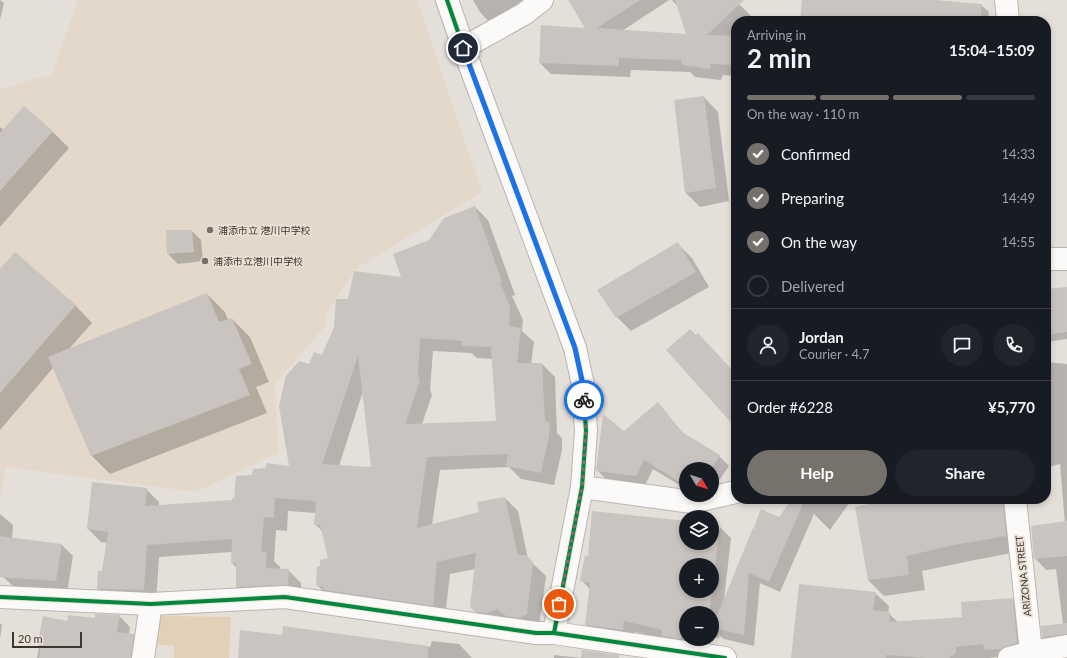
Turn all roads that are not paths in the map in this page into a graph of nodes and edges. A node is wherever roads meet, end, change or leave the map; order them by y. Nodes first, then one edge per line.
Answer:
1 (447, 0) edge
2 (542, 0) edge
3 (1006, 0) edge
4 (1008, 16) edge
5 (463, 48) junction
6 (1051, 259) edge
7 (1067, 259) edge
8 (582, 487) junction
9 (731, 493) edge
10 (1016, 504) edge
11 (0, 597) edge
12 (151, 604) junction
13 (554, 633) junction
14 (1048, 651) edge
15 (143, 658) edge
16 (725, 658) edge
17 (1009, 658) edge

1 - 5 street
2 - 5 street
3 - 4 street
5 - 8 street
6 - 7 street
8 - 9 street
8 - 13 street
10 - 14 street, ARIZONA STREET
11 - 12 street
12 - 13 street
12 - 15 street
13 - 16 street
14 - 17 street

